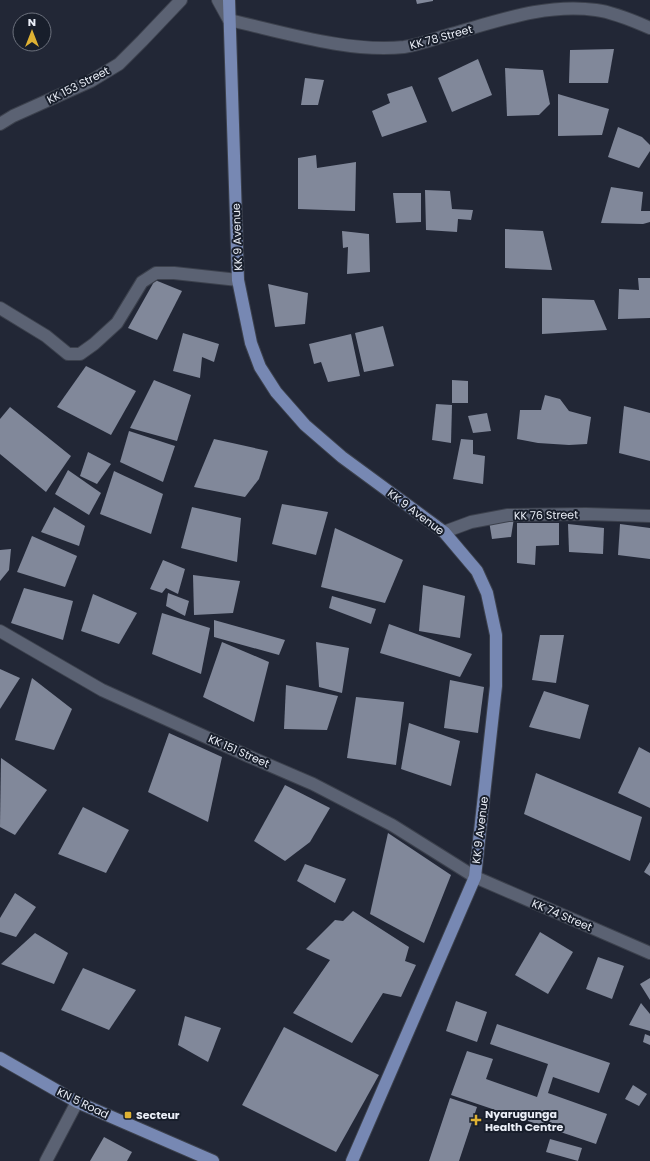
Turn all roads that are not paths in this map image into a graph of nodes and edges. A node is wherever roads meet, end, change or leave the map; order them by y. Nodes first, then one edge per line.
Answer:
1 (182, 0) edge
2 (218, 0) edge
3 (229, 0) edge
4 (229, 20) junction
5 (650, 28) edge
6 (0, 124) edge
7 (238, 280) junction
8 (0, 308) edge
9 (650, 516) edge
10 (444, 532) junction
11 (0, 630) edge
12 (475, 877) junction
13 (650, 953) edge
14 (0, 1058) edge
15 (77, 1102) junction
16 (46, 1161) edge
17 (213, 1161) edge
18 (352, 1161) edge

1 - 6 street, KK 153 Street
2 - 4 street
3 - 4 main road, KK 9 Avenue
4 - 5 street, KK 78 Street
4 - 7 main road, KK 9 Avenue
7 - 8 street
7 - 10 main road, KK 9 Avenue
9 - 10 street, KK 76 Street
10 - 12 main road, KK 9 Avenue
11 - 12 street, KK 151 Street
12 - 13 street, KK 74 Street
12 - 18 main road, KK 9 Avenue
14 - 15 main road, KN 5 Road
15 - 16 street
15 - 17 main road, KN 5 Road

